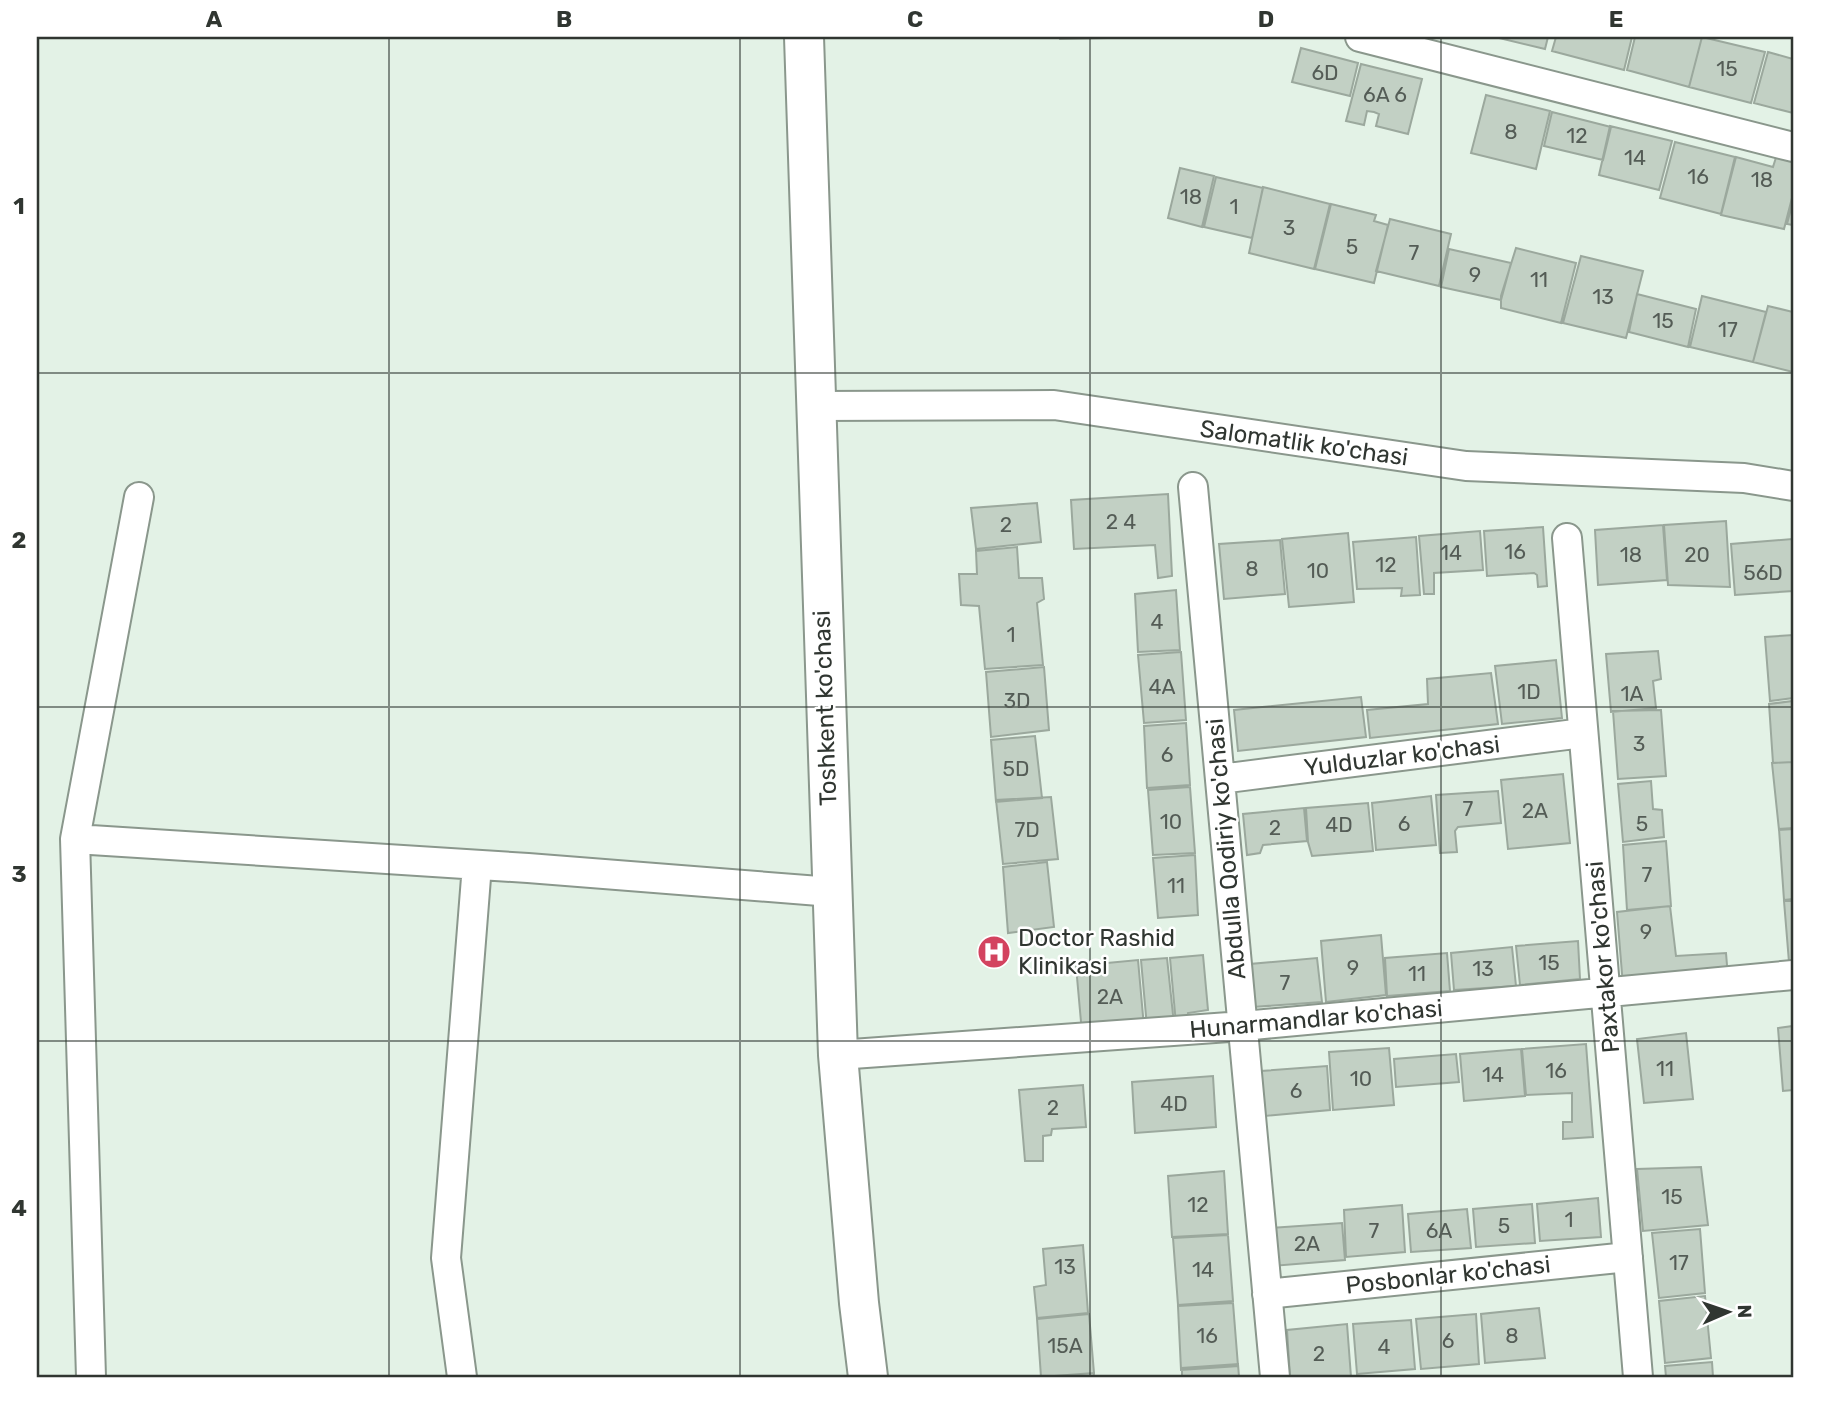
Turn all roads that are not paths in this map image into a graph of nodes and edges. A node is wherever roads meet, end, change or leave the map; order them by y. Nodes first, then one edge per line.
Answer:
1 (804, 37) edge
2 (1360, 37) edge
3 (1793, 147) edge
4 (816, 406) junction
5 (1793, 486) edge
6 (1193, 487) dead end
7 (139, 497) dead end
8 (1567, 538) dead end
9 (1583, 733) junction
10 (1220, 779) junction
11 (75, 839) junction
12 (477, 865) junction
13 (832, 892) junction
14 (1793, 975) edge
15 (1606, 993) junction
16 (1242, 1026) junction
17 (838, 1055) junction
18 (1628, 1257) junction
19 (1267, 1294) junction
20 (91, 1377) edge
21 (462, 1377) edge
22 (868, 1377) edge
23 (1275, 1377) edge
24 (1638, 1377) edge

1 - 4 highway, Toshkent ko'chasi
2 - 3 street
4 - 5 street, Salomatlik ko'chasi
4 - 13 highway, Toshkent ko'chasi
6 - 10 street, Abdulla Qodiriy ko'chasi
7 - 11 street
8 - 9 street, Paxtakor ko'chasi
9 - 10 street, Yulduzlar ko'chasi
9 - 15 street, Paxtakor ko'chasi
10 - 16 street, Abdulla Qodiriy ko'chasi
11 - 12 street
11 - 20 street
12 - 13 street
12 - 21 street
13 - 17 highway, Toshkent ko'chasi
14 - 15 street, Hunarmandlar ko'chasi
15 - 16 street, Hunarmandlar ko'chasi
15 - 18 street, Paxtakor ko'chasi
16 - 17 street, Hunarmandlar ko'chasi
16 - 19 street, Abdulla Qodiriy ko'chasi
17 - 22 highway, Toshkent ko'chasi
18 - 19 street, Posbonlar ko'chasi
18 - 24 street, Paxtakor ko'chasi
19 - 23 street, Abdulla Qodiriy ko'chasi

